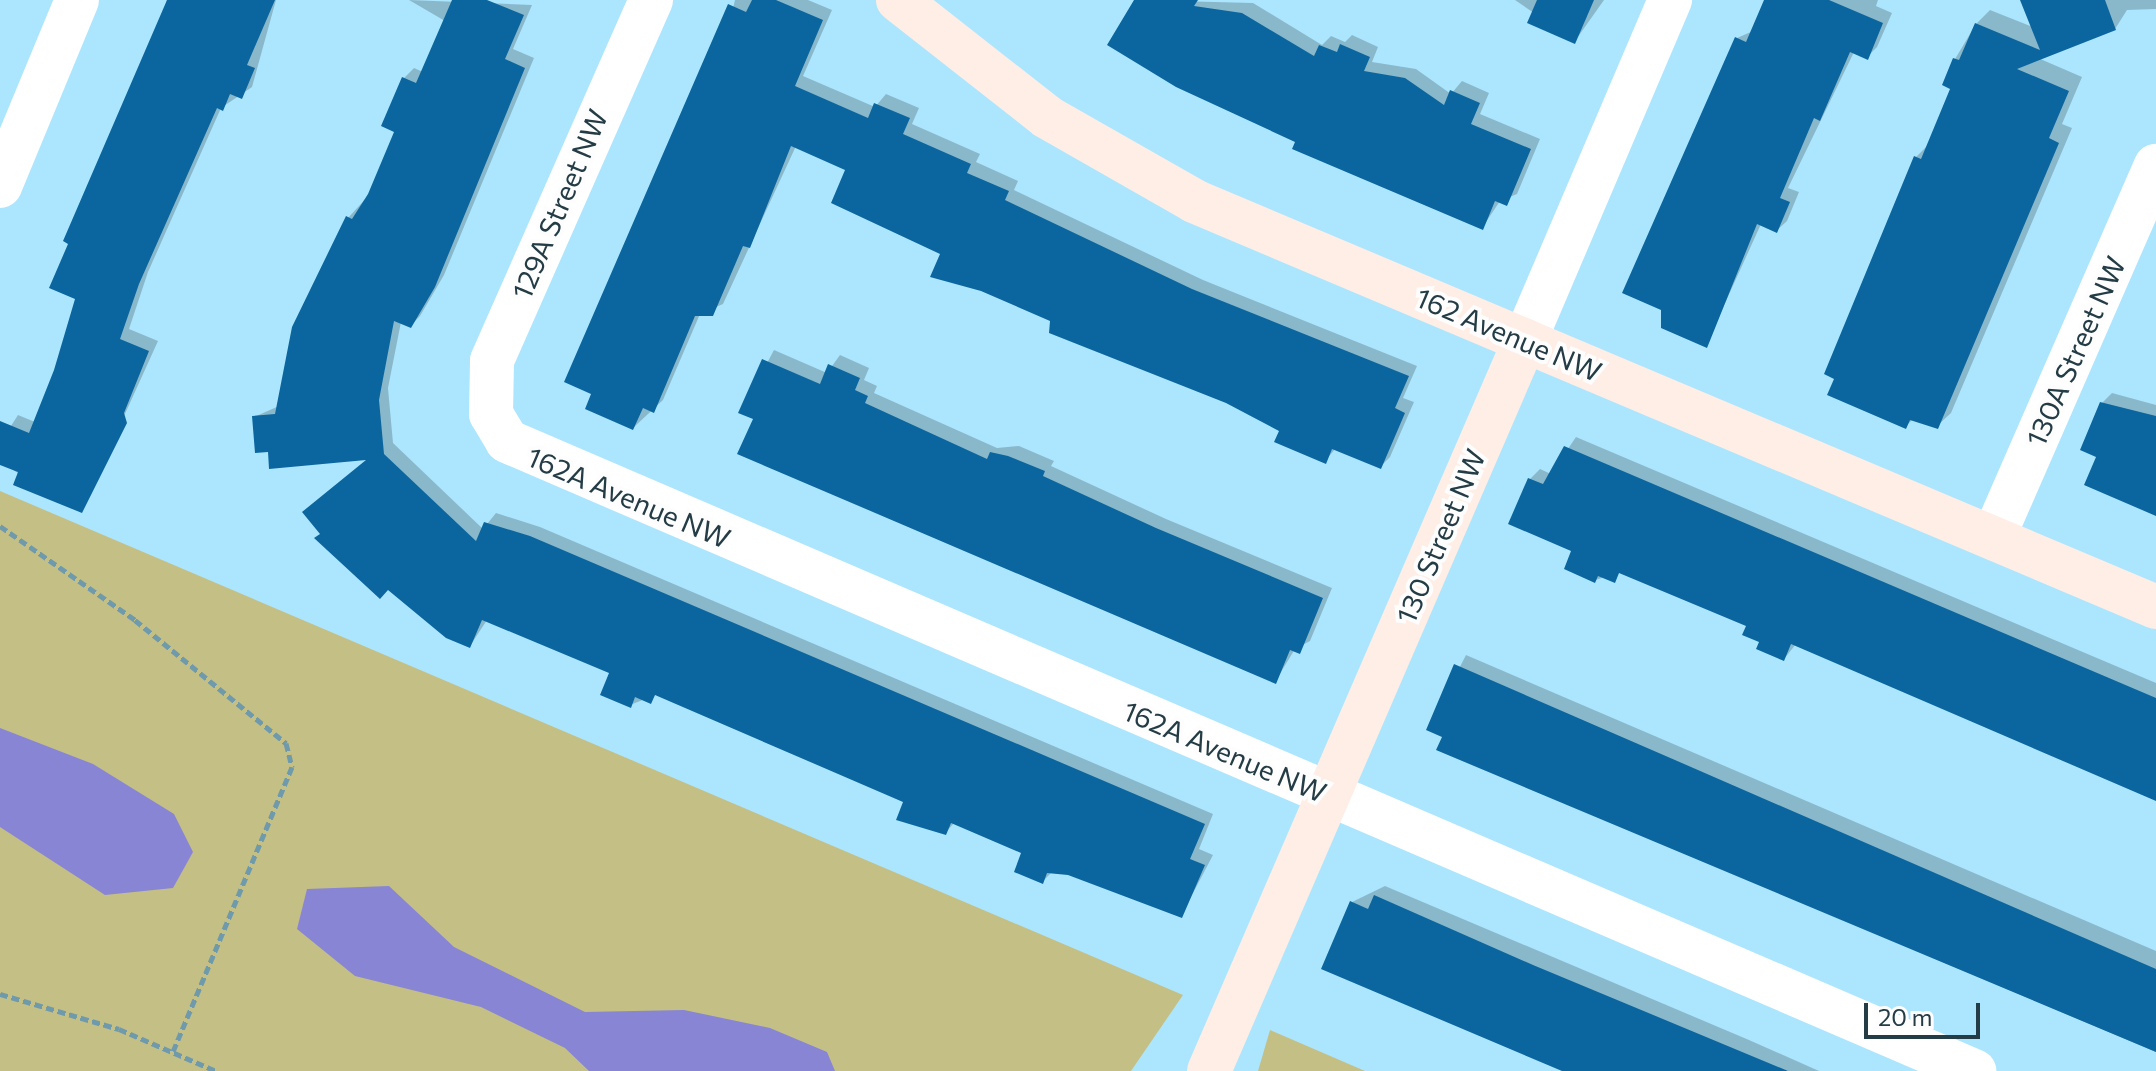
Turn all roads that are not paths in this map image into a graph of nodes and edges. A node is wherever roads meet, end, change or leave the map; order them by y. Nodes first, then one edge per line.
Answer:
1 (77, 0) edge
2 (651, 0) edge
3 (898, 0) edge
4 (1670, 0) edge
5 (2156, 166) edge
6 (0, 186) edge
7 (1525, 340) junction
8 (491, 414) joint
9 (1994, 536) junction
10 (2156, 607) edge
11 (1329, 795) junction
12 (1209, 1071) edge
13 (1974, 1071) edge

1 - 6 street
2 - 8 street, 129A Street NW
3 - 7 street, 162 Avenue NW
4 - 7 street, 130 Street NW
5 - 9 street, 130A Street NW
7 - 9 street, 162 Avenue NW
7 - 11 street, 130 Street NW
8 - 11 street, 162A Avenue NW
9 - 10 street, 162 Avenue NW
11 - 12 street, 130 Street NW
11 - 13 street, 162A Avenue NW

